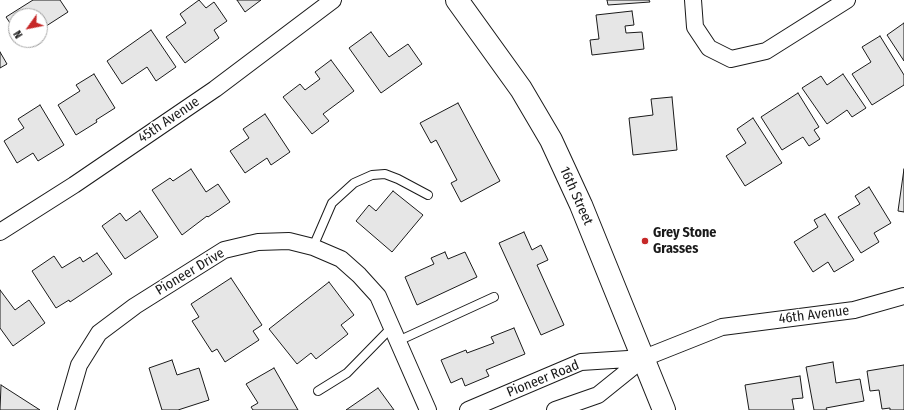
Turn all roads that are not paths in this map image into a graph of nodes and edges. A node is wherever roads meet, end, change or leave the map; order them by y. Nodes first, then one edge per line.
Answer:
1 (333, 0) edge
2 (456, 0) edge
3 (693, 0) edge
4 (847, 0) edge
5 (428, 195) dead end
6 (0, 232) edge
7 (313, 247) junction
8 (904, 296) edge
9 (494, 297) dead end
10 (722, 327) joint
11 (395, 334) junction
12 (644, 358) junction
13 (318, 391) dead end
14 (66, 410) edge
15 (428, 410) edge
16 (468, 410) edge
17 (555, 410) edge
18 (664, 410) edge

1 - 6 street, 45th Avenue
2 - 12 main road, 16th Street
3 - 4 street
5 - 7 lane
7 - 11 street, Pioneer Drive
7 - 14 street, Pioneer Drive
8 - 10 street, 46th Avenue
9 - 11 lane
10 - 12 street, Pioneer Road
11 - 13 lane
11 - 15 street, Pioneer Drive
12 - 16 street, Pioneer Road
12 - 17 street, Pioneer Road
12 - 18 main road, 16th Street

